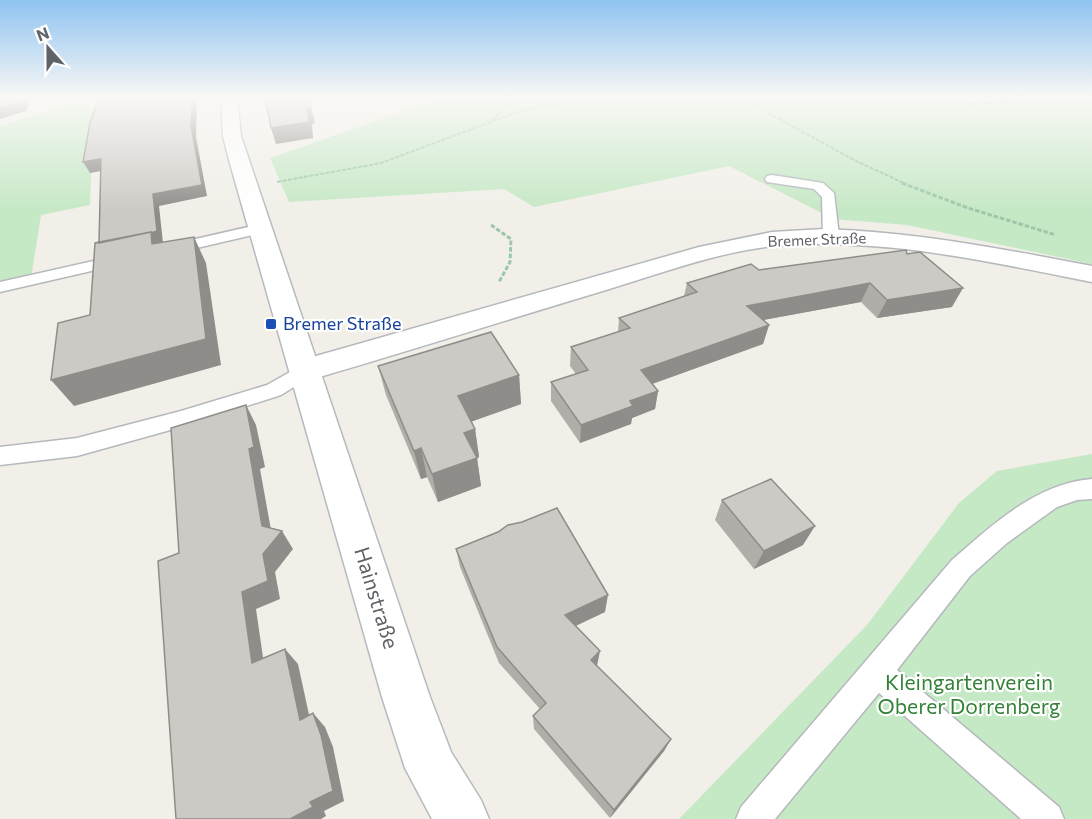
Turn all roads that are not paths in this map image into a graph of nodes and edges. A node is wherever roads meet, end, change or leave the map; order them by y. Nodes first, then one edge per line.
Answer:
1 (232, 135) edge
2 (772, 179) dead end
3 (261, 229) junction
4 (831, 236) junction
5 (160, 252) edge
6 (137, 256) edge
7 (1092, 274) edge
8 (0, 287) edge
9 (306, 370) junction
10 (0, 456) edge
11 (1092, 489) edge
12 (877, 672) junction
13 (462, 819) edge
14 (753, 819) edge
15 (1047, 819) edge

1 - 3 street, Hainstraße
2 - 4 lane
3 - 5 lane
3 - 9 street, Hainstraße
4 - 7 street, Bremer Straße
4 - 9 street, Bremer Straße
6 - 8 lane
9 - 10 lane
9 - 13 street, Hainstraße
11 - 12 lane
12 - 14 lane
12 - 15 lane

